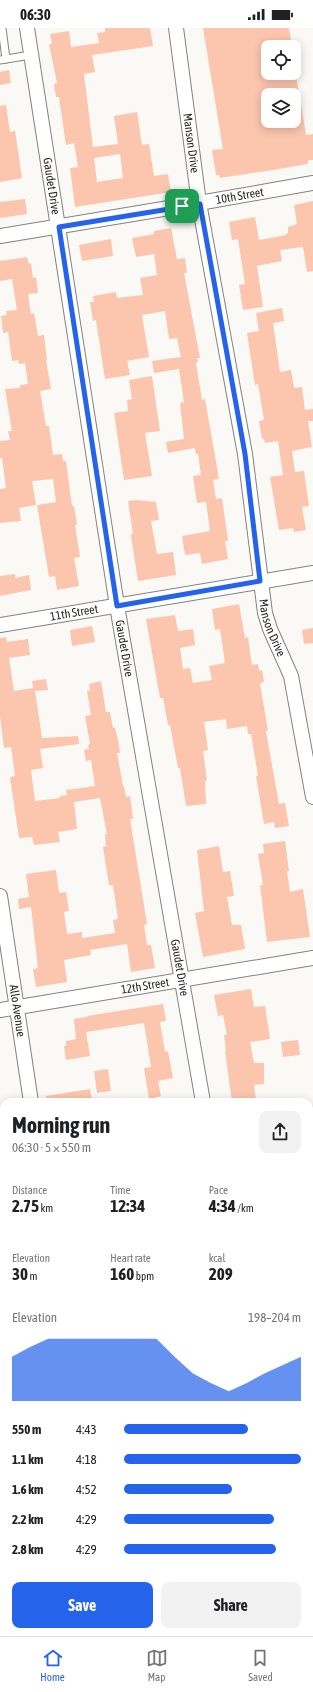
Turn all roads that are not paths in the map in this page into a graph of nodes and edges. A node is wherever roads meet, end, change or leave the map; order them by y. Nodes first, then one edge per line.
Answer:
1 (2, 28) edge
2 (27, 28) edge
3 (176, 28) edge
4 (31, 55) junction
5 (3, 59) edge
6 (313, 183) edge
7 (200, 204) junction
8 (59, 227) junction
9 (0, 236) edge
10 (313, 573) edge
11 (260, 581) junction
12 (117, 606) junction
13 (0, 625) edge
14 (313, 798) edge
15 (0, 896) edge
16 (313, 958) edge
17 (182, 980) junction
18 (16, 1008) junction
19 (0, 1010) edge
20 (30, 1098) edge
21 (202, 1098) edge

1 - 5 lane
2 - 4 street, Gaudet Drive
3 - 7 street, Manson Drive
4 - 5 lane
4 - 8 street, Gaudet Drive
6 - 7 street, 10th Street
7 - 8 street, 10th Street
7 - 11 street, Manson Drive
8 - 9 street, 10th Street
8 - 12 street, Gaudet Drive
10 - 11 street, 11th Street
11 - 12 street, 11th Street
11 - 14 street, Manson Drive
12 - 13 street, 11th Street
12 - 17 street, Gaudet Drive
15 - 18 street, Allo Avenue
16 - 17 street, 12th Street
17 - 18 street, 12th Street
17 - 21 street, Gaudet Drive
18 - 19 street, 12th Street
18 - 20 street, Allo Avenue

